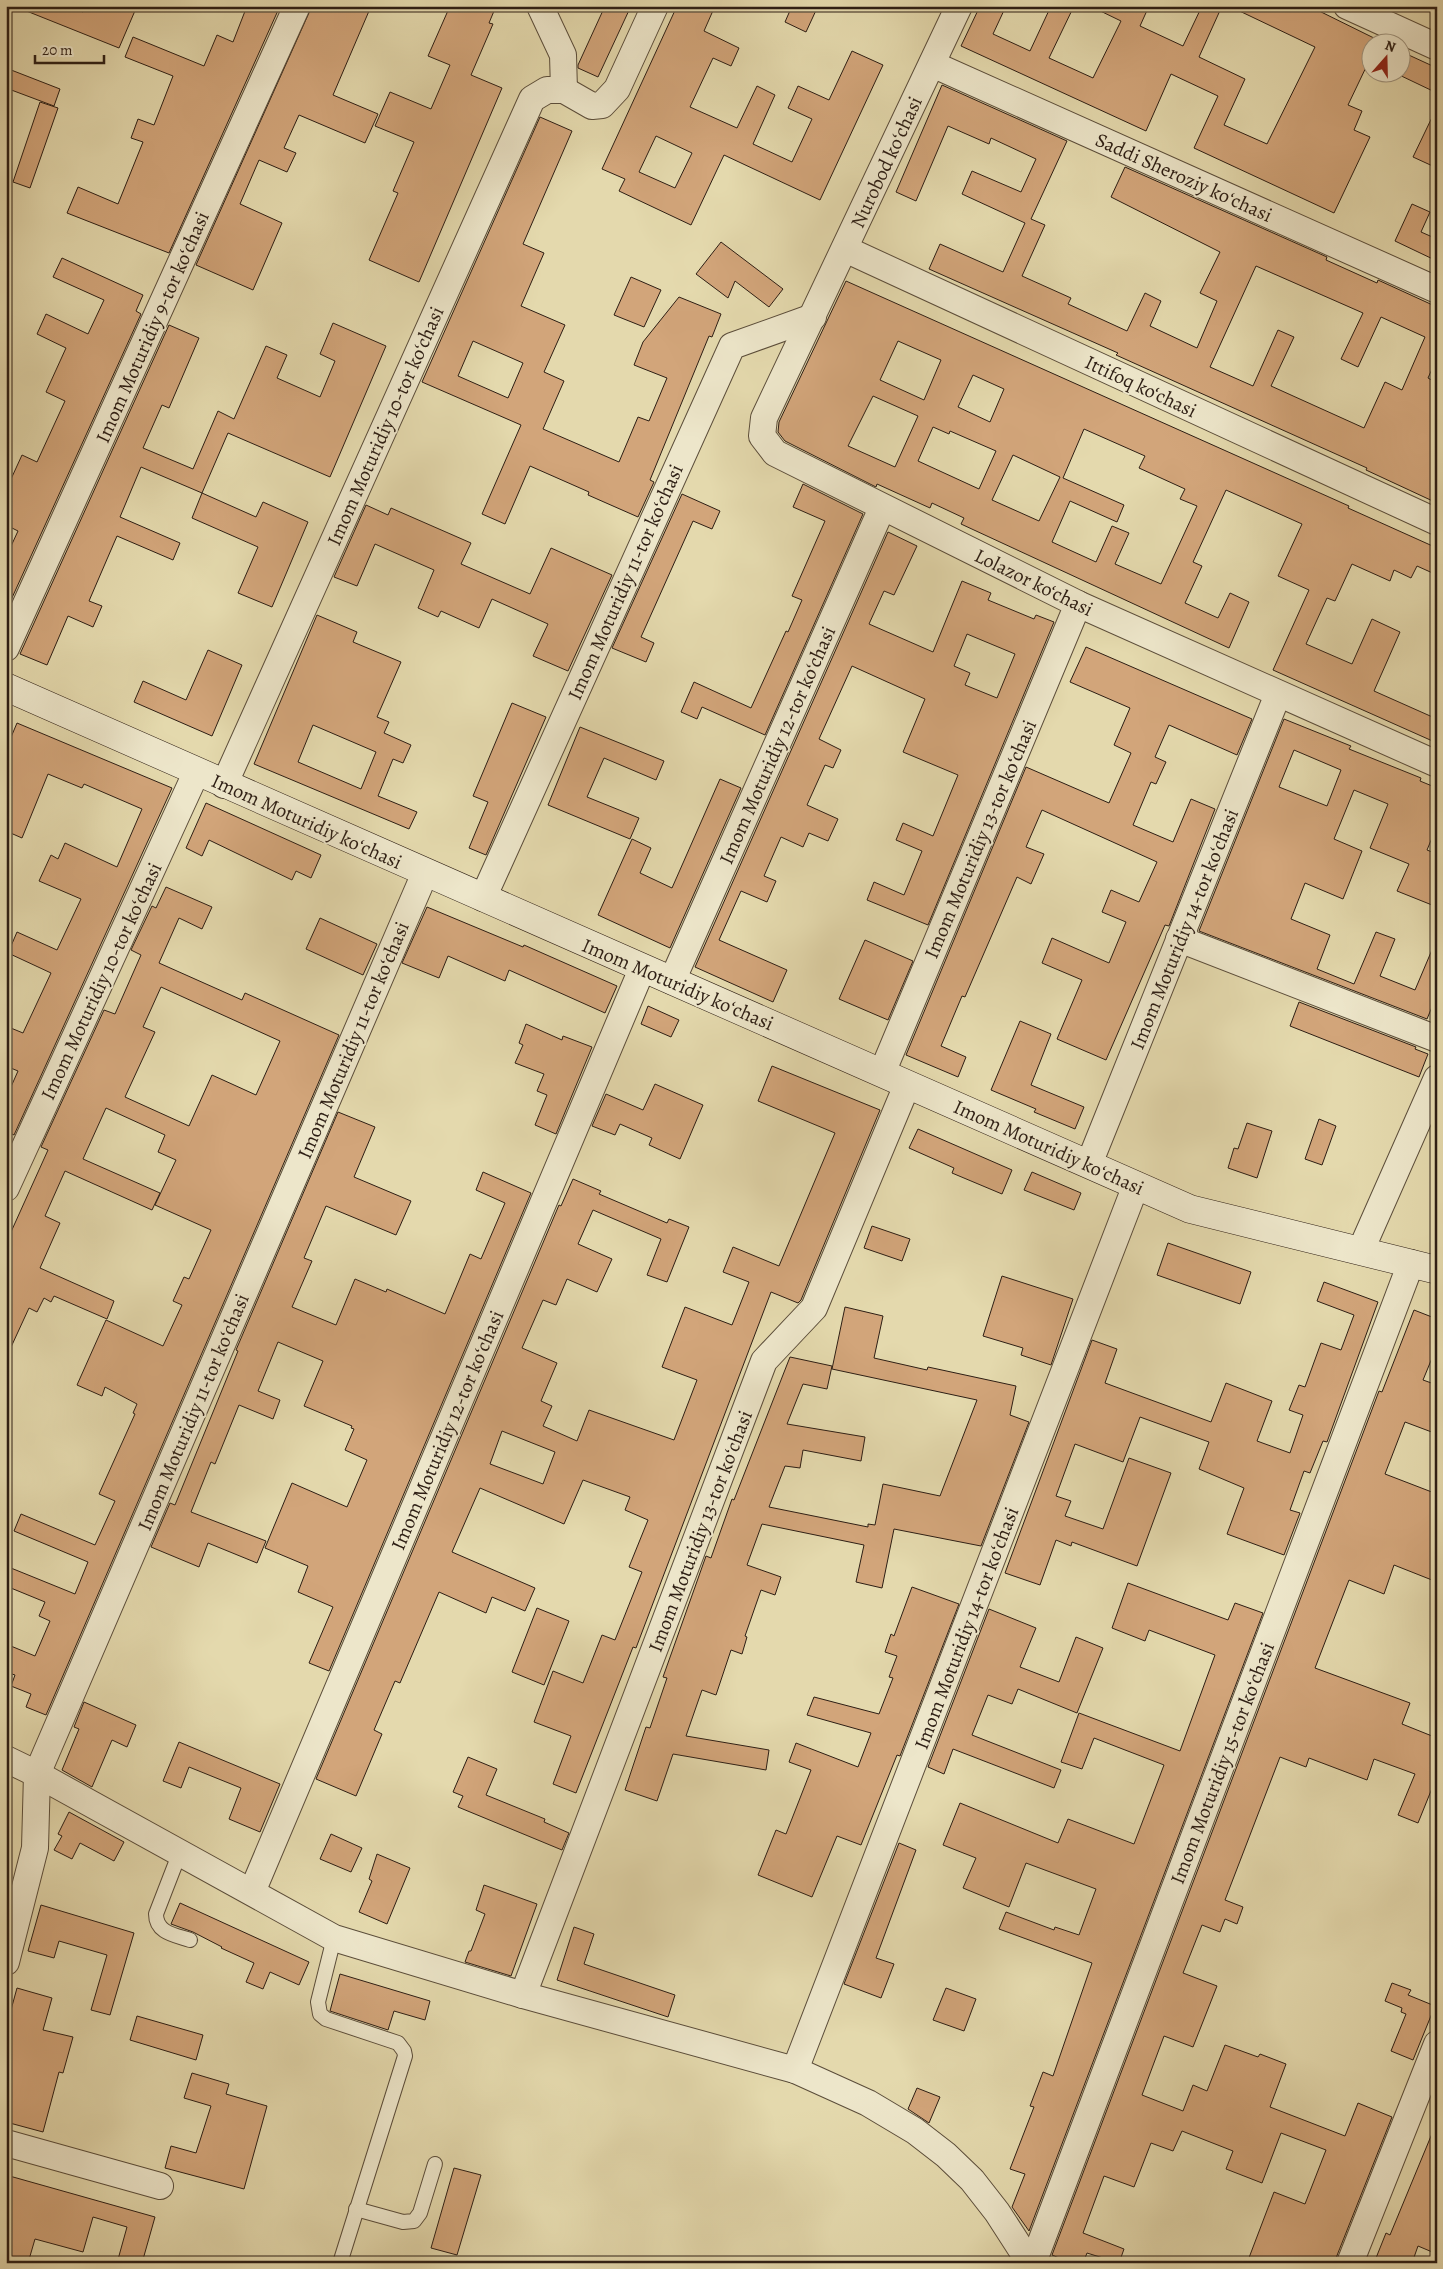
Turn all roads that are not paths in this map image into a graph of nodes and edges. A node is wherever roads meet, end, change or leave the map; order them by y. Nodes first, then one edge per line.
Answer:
1 (297, 6) edge
2 (540, 6) edge
3 (655, 6) edge
4 (959, 6) edge
5 (1347, 6) edge
6 (1437, 47) edge
7 (932, 64) junction
8 (564, 90) junction
9 (845, 249) junction
10 (1437, 290) edge
11 (813, 317) junction
12 (882, 508) junction
13 (1437, 522) edge
14 (1078, 604) junction
15 (6, 648) edge
16 (8, 692) edge
17 (1278, 694) junction
18 (1437, 764) edge
19 (196, 773) junction
20 (224, 785) junction
21 (425, 873) junction
22 (483, 898) junction
23 (1179, 939) junction
24 (642, 969) junction
25 (672, 981) junction
26 (1437, 1039) edge
27 (882, 1073) junction
28 (1437, 1078) edge
29 (907, 1085) junction
30 (1089, 1164) junction
31 (1136, 1185) junction
32 (6, 1188) edge
33 (1361, 1250) junction
34 (1424, 1266) edge
35 (6, 1759) edge
36 (37, 1774) junction
37 (180, 1852) junction
38 (252, 1892) junction
39 (334, 1938) junction
40 (190, 1940) dead end
41 (6, 1962) edge
42 (523, 1995) junction
43 (1437, 2044) edge
44 (795, 2070) junction
45 (6, 2143) edge
46 (435, 2164) dead end
47 (160, 2186) dead end
48 (356, 2209) junction
49 (340, 2263) edge
50 (1031, 2263) edge
51 (1350, 2263) edge

1 - 15 street, Imom Moturidiy 9-tor koʻchasi
2 - 8 street
3 - 8 street
4 - 7 street, Nurobod koʻchasi
5 - 6 street
7 - 9 street, Nurobod koʻchasi
7 - 10 street, Saddi Sheroziy koʻchasi
8 - 20 street, Imom Moturidiy 10-tor koʻchasi
9 - 11 street, Nurobod koʻchasi
9 - 13 street, Ittifoq ko‘chasi
11 - 12 street, Lolazor ko‘chasi
11 - 22 street, Imom Moturidiy 11-tor koʻchasi
12 - 14 street, Lolazor ko‘chasi
12 - 25 street, Imom Moturidiy 12-tor koʻchasi
14 - 17 street, Lolazor ko‘chasi
14 - 27 street, Imom Moturidiy 13-tor koʻchasi
16 - 19 street, Imom Moturidiy koʻchasi
17 - 18 street, Lolazor ko‘chasi
17 - 23 street, Imom Moturidiy 14-tor koʻchasi
19 - 20 street, Imom Moturidiy koʻchasi
19 - 32 street, Imom Moturidiy 10-tor koʻchasi
20 - 21 street, Imom Moturidiy koʻchasi
21 - 22 street, Imom Moturidiy koʻchasi
21 - 36 street, Imom Moturidiy 11-tor koʻchasi
22 - 24 street, Imom Moturidiy koʻchasi
23 - 26 street
23 - 30 street, Imom Moturidiy 14-tor koʻchasi
24 - 25 street, Imom Moturidiy koʻchasi
24 - 38 street, Imom Moturidiy 12-tor koʻchasi
25 - 27 street, Imom Moturidiy koʻchasi
27 - 29 street, Imom Moturidiy koʻchasi
28 - 33 street
29 - 30 street, Imom Moturidiy koʻchasi
29 - 42 street, Imom Moturidiy 13-tor koʻchasi
30 - 31 street, Imom Moturidiy koʻchasi
31 - 33 street, Imom Moturidiy koʻchasi
31 - 44 street, Imom Moturidiy 14-tor koʻchasi
33 - 34 street, Imom Moturidiy koʻchasi
34 - 50 street, Imom Moturidiy 15-tor koʻchasi
35 - 36 street
36 - 37 street
36 - 41 street, Imom Moturidiy 11-tor koʻchasi
37 - 38 street
37 - 40 lane
38 - 39 street
39 - 42 street
39 - 48 lane
42 - 44 street
43 - 51 street
44 - 50 street
45 - 47 street
46 - 48 lane
48 - 49 lane

